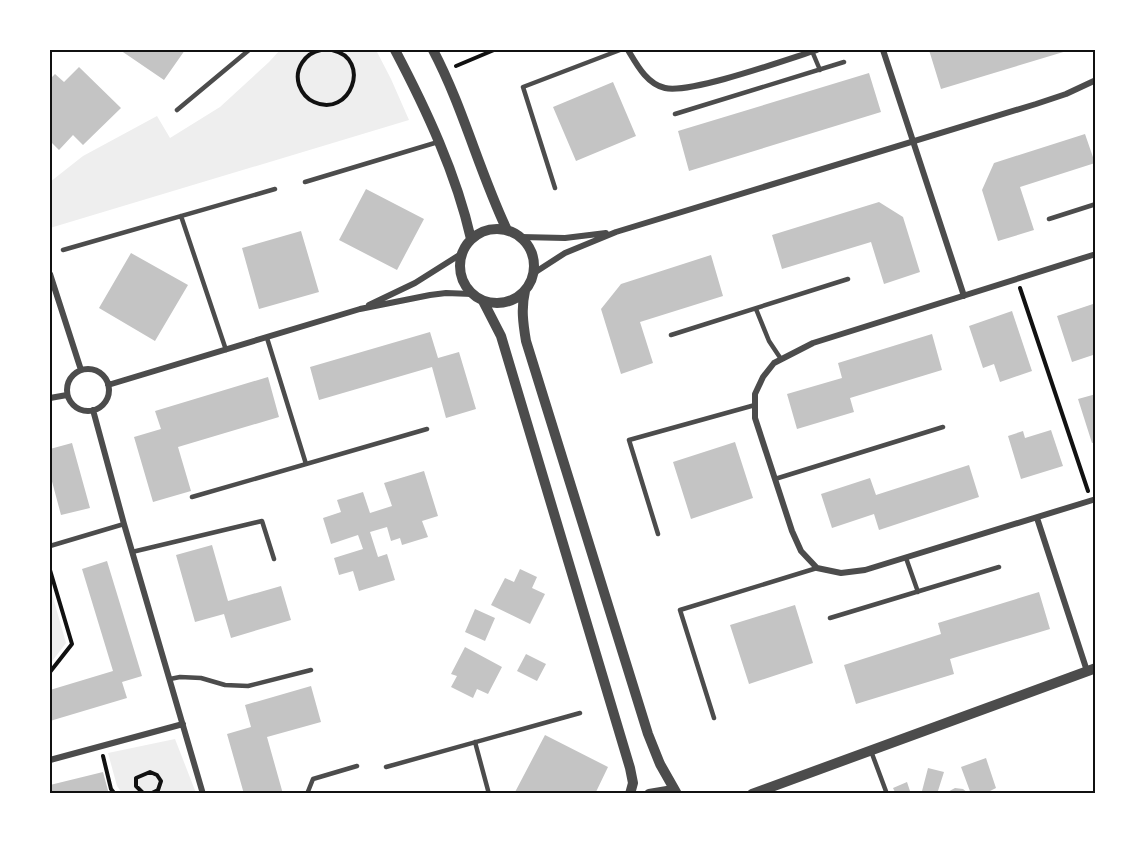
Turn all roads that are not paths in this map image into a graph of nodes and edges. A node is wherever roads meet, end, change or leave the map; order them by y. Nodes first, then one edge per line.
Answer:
1 (249, 50) edge
2 (395, 50) edge
3 (433, 50) edge
4 (620, 50) edge
5 (628, 50) edge
6 (814, 50) edge
7 (883, 50) edge
8 (844, 62) dead end
9 (820, 70) junction
10 (1095, 80) edge
11 (177, 110) dead end
12 (675, 114) dead end
13 (914, 141) junction
14 (438, 142) junction
15 (305, 182) dead end
16 (555, 188) dead end
17 (275, 189) dead end
18 (1095, 204) edge
19 (181, 216) junction
20 (1049, 219) dead end
21 (507, 230) junction
22 (616, 232) junction
23 (521, 237) junction
24 (471, 239) junction
25 (63, 250) dead end
26 (461, 254) junction
27 (1095, 254) edge
28 (534, 273) junction
29 (50, 274) edge
30 (848, 279) dead end
31 (525, 291) junction
32 (472, 294) junction
33 (964, 296) junction
34 (483, 301) junction
35 (360, 309) junction
36 (756, 309) junction
37 (671, 335) dead end
38 (267, 338) junction
39 (226, 350) junction
40 (781, 360) junction
41 (81, 370) junction
42 (108, 385) junction
43 (67, 395) junction
44 (50, 398) edge
45 (755, 405) junction
46 (93, 410) junction
47 (943, 427) dead end
48 (427, 429) dead end
49 (306, 464) junction
50 (775, 479) junction
51 (192, 497) dead end
52 (1094, 500) edge
53 (1037, 518) junction
54 (124, 524) junction
55 (657, 534) dead end
56 (50, 546) edge
57 (132, 552) junction
58 (906, 558) junction
59 (274, 559) dead end
60 (999, 567) dead end
61 (817, 568) junction
62 (918, 592) junction
63 (830, 618) dead end
64 (311, 670) dead end
65 (1091, 670) edge
66 (170, 679) junction
67 (580, 712) dead end
68 (714, 718) dead end
69 (183, 724) junction
70 (475, 742) junction
71 (871, 750) junction
72 (50, 760) edge
73 (357, 766) dead end
74 (387, 766) dead end
75 (203, 794) edge
76 (307, 794) edge
77 (489, 794) edge
78 (630, 794) edge
79 (649, 794) edge
80 (676, 794) edge
81 (752, 794) edge
82 (887, 794) edge

1 - 11 lane
2 - 14 street
3 - 21 street
4 - 16 lane
5 - 6 street
6 - 9 lane
7 - 13 street
8 - 9 lane
9 - 12 lane
10 - 13 street
13 - 22 street
13 - 33 street
14 - 15 lane
14 - 24 street
17 - 19 lane
18 - 20 lane
19 - 25 lane
19 - 39 lane
21 - 23 street
21 - 24 street
22 - 23 street
22 - 28 street
23 - 28 street
24 - 26 street
26 - 32 street
26 - 35 street
27 - 33 street
28 - 31 street
29 - 41 street
30 - 36 lane
31 - 34 street
31 - 80 street
32 - 34 street
32 - 35 street
33 - 40 street
34 - 78 street
35 - 38 street
36 - 37 lane
36 - 40 lane
38 - 39 street
38 - 49 lane
39 - 42 street
40 - 45 street
41 - 42 street
41 - 43 street
42 - 46 street
43 - 44 street
43 - 46 street
45 - 50 street
45 - 55 lane
46 - 54 street
47 - 50 lane
48 - 49 lane
49 - 51 lane
50 - 61 street
52 - 53 street
53 - 58 street
53 - 65 street
54 - 56 lane
54 - 57 street
57 - 59 lane
57 - 66 street
58 - 61 street
58 - 62 lane
60 - 62 lane
61 - 68 lane
62 - 63 lane
64 - 66 lane
65 - 71 street
66 - 69 street
67 - 70 lane
69 - 72 street
69 - 75 street
70 - 74 lane
70 - 77 lane
71 - 81 street
71 - 82 lane
73 - 76 lane
79 - 80 street

